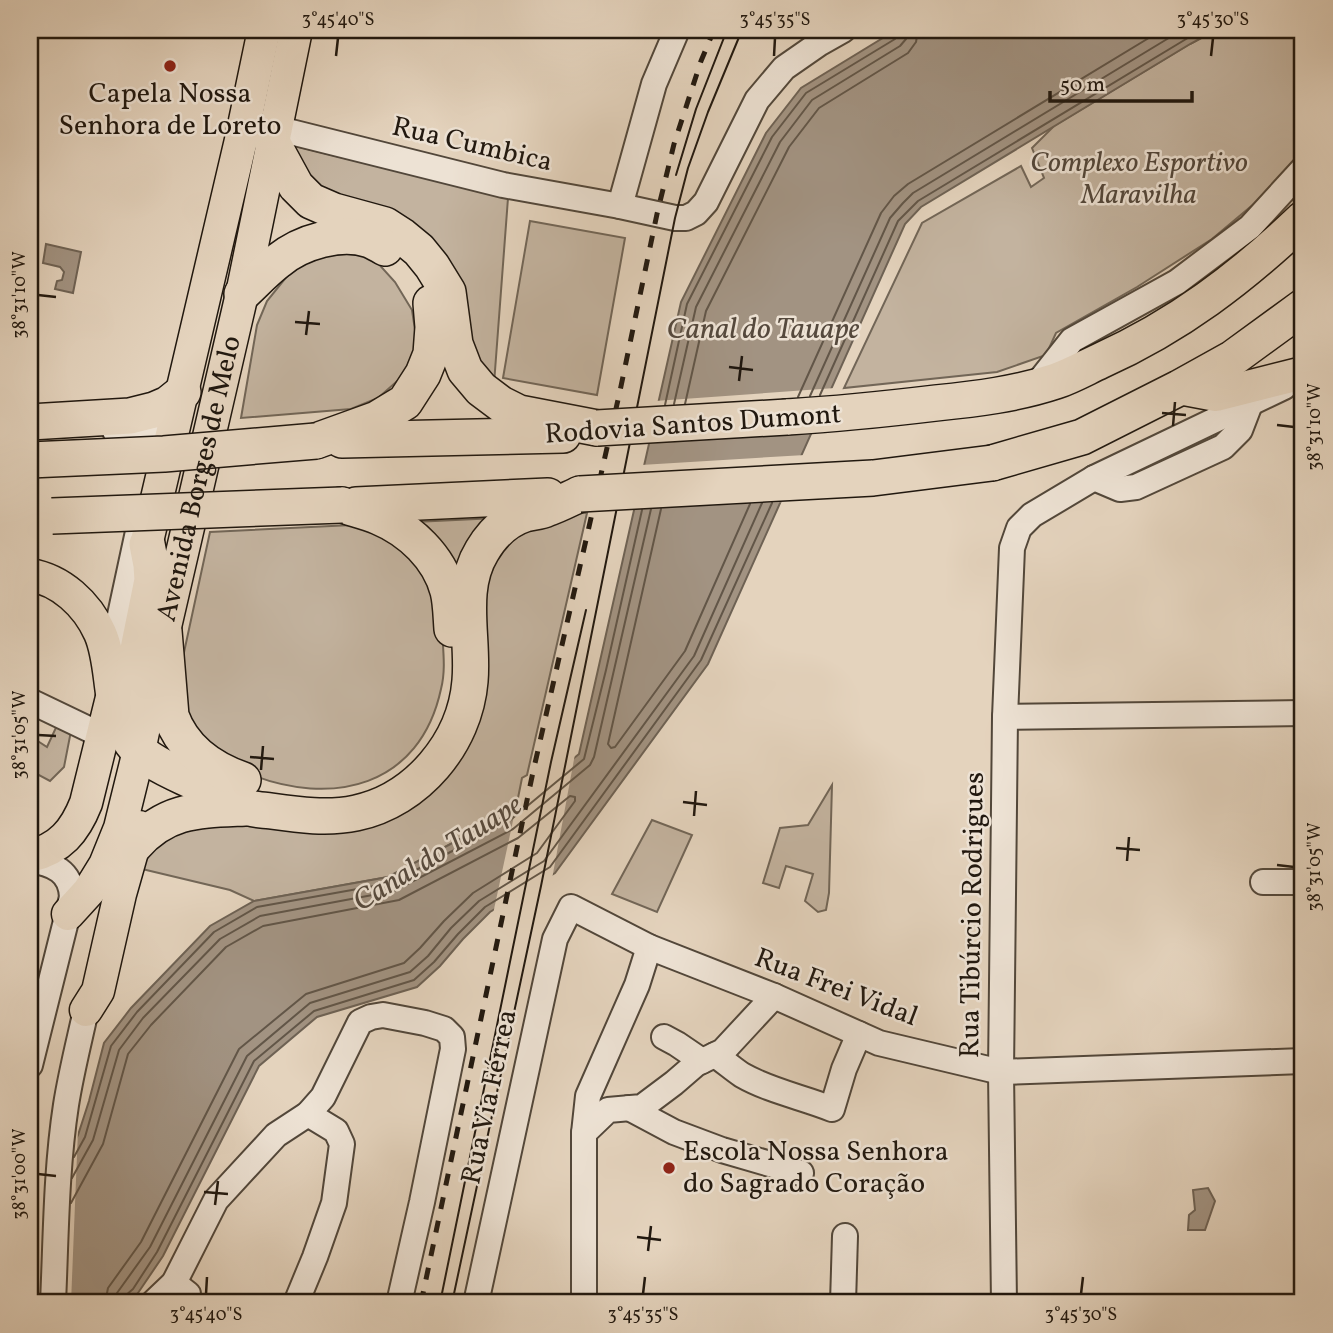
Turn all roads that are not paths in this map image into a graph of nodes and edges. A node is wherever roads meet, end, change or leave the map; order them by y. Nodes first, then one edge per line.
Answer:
1 (264, 30) edge
2 (296, 30) edge
3 (677, 30) edge
4 (843, 30) edge
5 (274, 135) junction
6 (1303, 169) edge
7 (620, 206) junction
8 (1303, 219) edge
9 (242, 294) junction
10 (1303, 307) edge
11 (443, 328) junction
12 (1303, 375) edge
13 (1034, 388) junction
14 (1179, 388) junction
15 (183, 392) junction
16 (30, 422) edge
17 (597, 428) junction
18 (30, 435) edge
19 (316, 441) junction
20 (30, 460) edge
21 (580, 494) junction
22 (342, 505) junction
23 (30, 517) edge
24 (147, 544) junction
25 (30, 565) edge
26 (30, 575) edge
27 (459, 601) junction
28 (164, 631) junction
29 (113, 698) junction
30 (30, 701) edge
31 (1303, 713) edge
32 (1005, 717) junction
33 (103, 736) junction
34 (145, 755) junction
35 (250, 808) junction
36 (134, 846) junction
37 (30, 858) edge
38 (105, 865) junction
39 (1264, 882) dead end
40 (1303, 882) edge
41 (571, 907) joint
42 (68, 914) junction
43 (649, 947) junction
44 (774, 996) junction
45 (86, 1010) junction
46 (859, 1034) junction
47 (664, 1037) dead end
48 (709, 1058) junction
49 (1303, 1061) edge
50 (30, 1065) edge
51 (1001, 1072) junction
52 (629, 1108) junction
53 (308, 1114) junction
54 (584, 1133) junction
55 (801, 1173) dead end
56 (845, 1236) dead end
57 (181, 1293) edge
58 (53, 1303) edge
59 (153, 1303) edge
60 (296, 1303) edge
61 (399, 1303) edge
62 (476, 1303) edge
63 (584, 1303) edge
64 (843, 1303) edge
65 (1004, 1303) edge

1 - 15 main road, Avenida Borges de Melo
2 - 5 main road, Avenida Borges de Melo
3 - 7 street
4 - 7 street, Rua Cumbica
5 - 7 street, Rua Cumbica
5 - 9 main road, Avenida Borges de Melo
5 - 11 highway
6 - 13 street
8 - 13 highway, Rodovia Santos Dumont
9 - 11 highway
9 - 28 main road, Avenida Borges de Melo
10 - 14 highway
11 - 17 highway
11 - 19 highway
12 - 14 main road
12 - 32 street, Rua Tibúrcio Rodrigues
13 - 17 highway, Rodovia Santos Dumont, bridge
14 - 21 highway, bridge
15 - 16 highway
15 - 24 main road, Avenida Borges de Melo
17 - 19 highway, Rodovia Santos Dumont
18 - 25 street
19 - 20 highway, Rodovia Santos Dumont, bridge
21 - 22 highway
21 - 27 highway
22 - 23 highway, bridge
22 - 27 highway
24 - 29 main road, Avenida Borges de Melo
24 - 34 highway
26 - 29 main road
27 - 28 highway
27 - 35 highway
28 - 34 main road, Avenida Borges de Melo
29 - 33 main road, Avenida Borges de Melo
30 - 33 street
31 - 32 street
32 - 51 street, Rua Tibúrcio Rodrigues
33 - 37 main road, Avenida Borges de Melo
33 - 38 main road
34 - 35 highway
34 - 36 main road
34 - 38 main road, Avenida Borges de Melo
35 - 36 highway
36 - 45 main road
37 - 42 street, Avenida Borges de Melo
38 - 42 main road, Avenida Borges de Melo
38 - 45 main road
39 - 40 street
41 - 43 street, Rua Frei Vidal
41 - 62 street, Rua Via Férrea
42 - 50 street, Avenida Borges de Melo
43 - 44 street, Rua Frei Vidal
43 - 54 street
44 - 46 street, Rua Frei Vidal
44 - 48 street
45 - 58 street
46 - 48 street
46 - 51 street, Rua Frei Vidal
47 - 48 street
48 - 52 street
49 - 51 street, Rua Frei Vidal
51 - 65 street, Rua Tibúrcio Rodrigues
52 - 54 street
52 - 55 street
53 - 57 street
53 - 60 street
53 - 61 street, Rua Via Férrea
54 - 63 street
56 - 64 street
57 - 59 street

